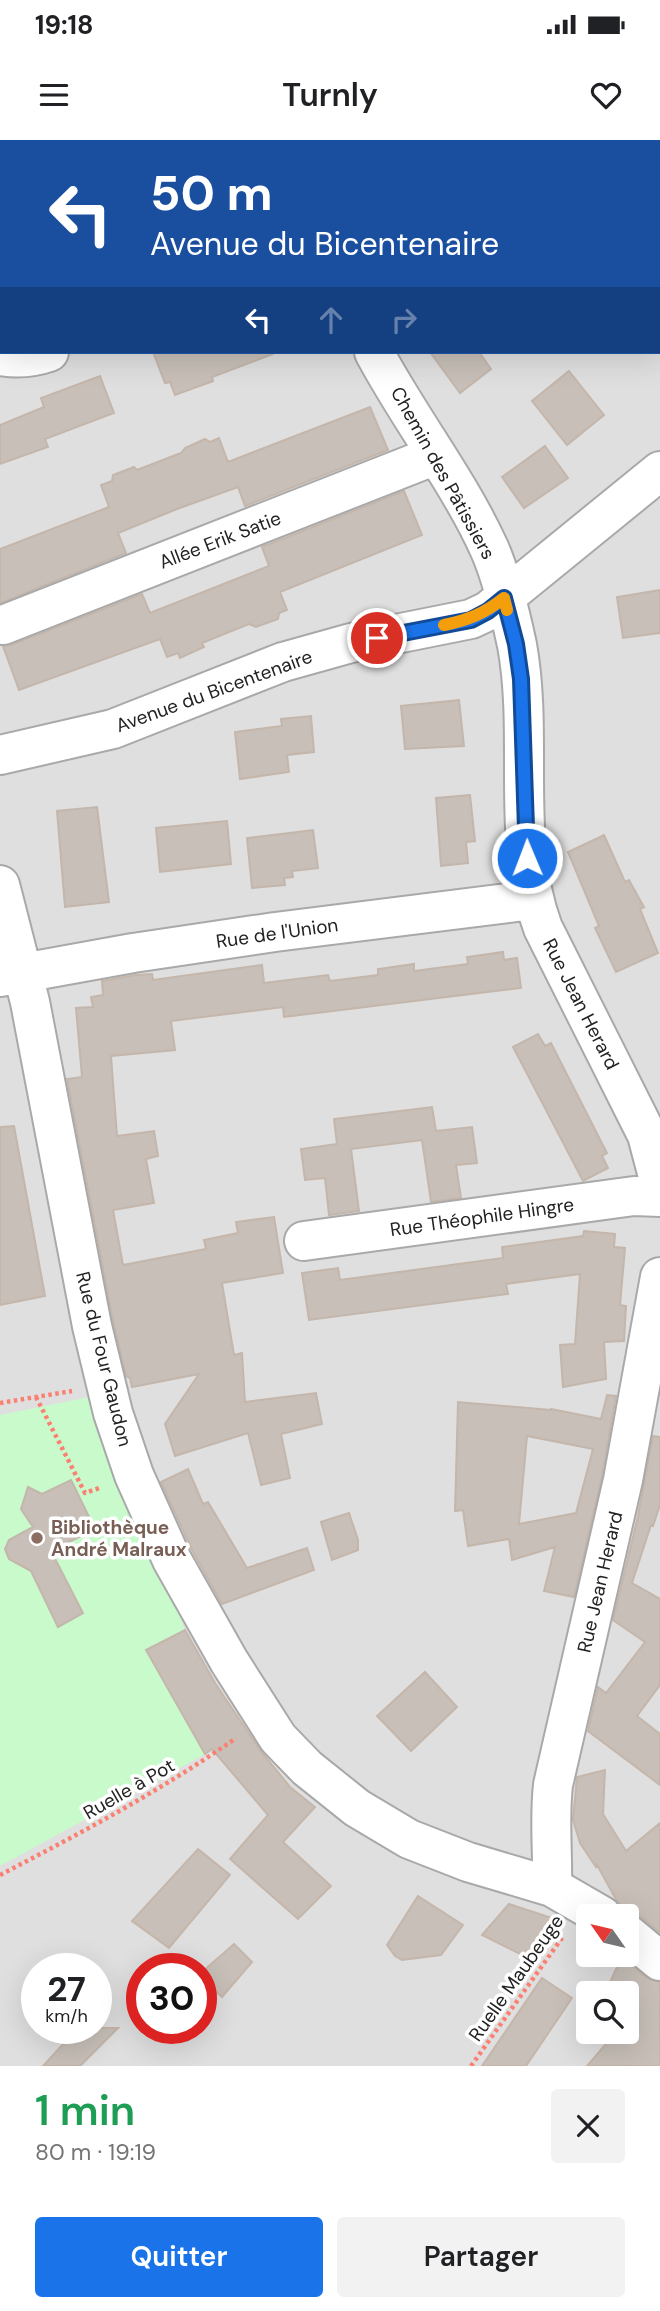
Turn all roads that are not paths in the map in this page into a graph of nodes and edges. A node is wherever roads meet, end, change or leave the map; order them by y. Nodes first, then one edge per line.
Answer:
1 (44, 354) edge
2 (375, 354) edge
3 (0, 356) edge
4 (436, 455) junction
5 (660, 471) edge
6 (504, 598) junction
7 (3, 625) dead end
8 (0, 755) edge
9 (0, 885) edge
10 (532, 900) junction
11 (11, 974) edge
12 (660, 1184) edge
13 (660, 1197) edge
14 (303, 1241) dead end
15 (660, 1278) edge
16 (552, 1887) junction
17 (581, 1904) edge
18 (639, 1944) edge
19 (660, 1961) edge

1 - 3 street
2 - 4 street, Chemin des Pâtissiers
4 - 6 street, Chemin des Pâtissiers
4 - 7 street, Allée Erik Satie
5 - 6 street, Avenue du Bicentenaire
6 - 8 street, Avenue du Bicentenaire
6 - 10 street, Chemin des Pâtissiers
9 - 11 street, Rue du Four Gaudon
10 - 11 street, Rue de l'Union
10 - 12 street, Rue Jean Herard
11 - 16 street, Rue du Four Gaudon
13 - 14 street, Rue Théophile Hingre
15 - 16 street, Rue Jean Herard
16 - 17 street, Rue du Four Gaudon
18 - 19 street

